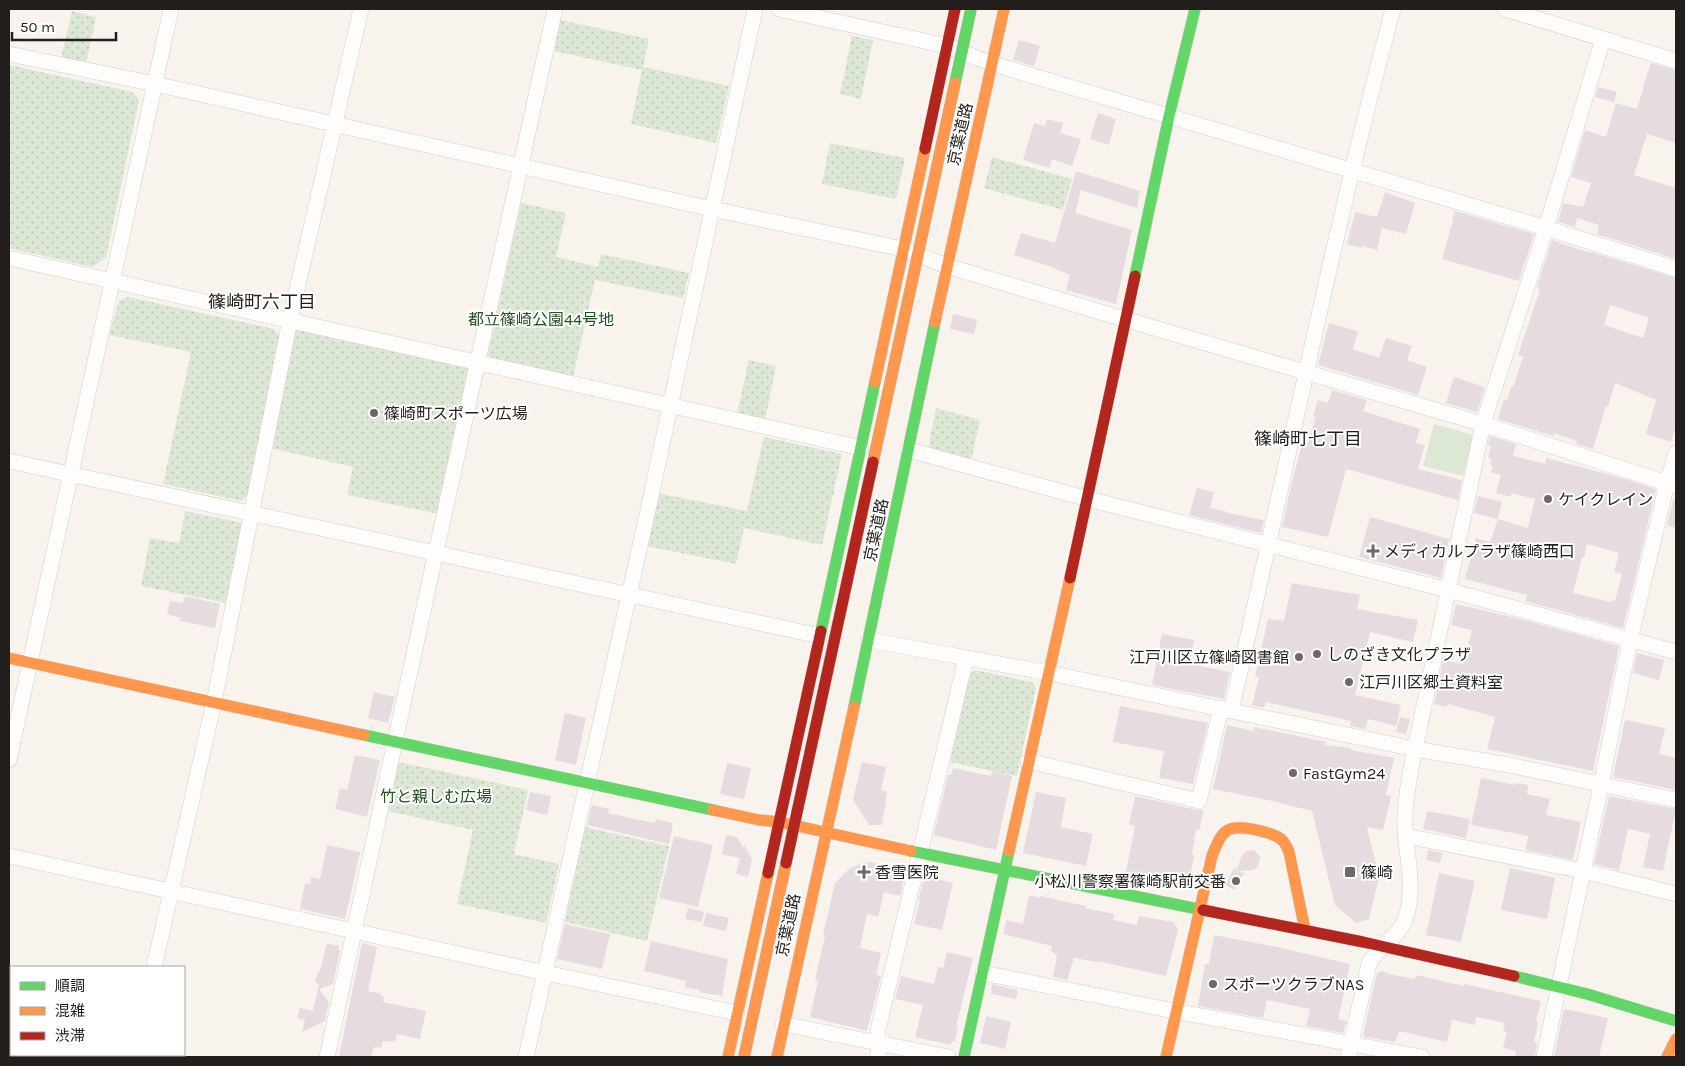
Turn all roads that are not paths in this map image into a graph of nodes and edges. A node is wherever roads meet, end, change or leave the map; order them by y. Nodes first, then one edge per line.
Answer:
1 (171, 9) edge
2 (361, 9) edge
3 (555, 9) edge
4 (755, 9) edge
5 (779, 9) edge
6 (955, 9) edge
7 (971, 9) edge
8 (1004, 9) edge
9 (1195, 9) edge
10 (1393, 9) edge
11 (1506, 9) edge
12 (1603, 39) junction
13 (947, 46) junction
14 (980, 47) dead end
15 (9, 54) edge
16 (1676, 61) edge
17 (993, 64) junction
18 (976, 66) dead end
19 (155, 84) junction
20 (1169, 116) junction
21 (335, 125) junction
22 (520, 167) junction
23 (1352, 171) junction
24 (712, 209) junction
25 (1546, 228) junction
26 (937, 249) dead end
27 (902, 250) junction
28 (9, 258) edge
29 (940, 267) junction
30 (1676, 269) edge
31 (113, 281) junction
32 (290, 320) junction
33 (1127, 320) junction
34 (478, 362) junction
35 (1305, 372) junction
36 (670, 406) junction
37 (1483, 424) junction
38 (861, 448) junction
39 (909, 450) junction
40 (1676, 453) edge
41 (9, 461) edge
42 (71, 475) junction
43 (1672, 484) edge
44 (1088, 499) junction
45 (252, 512) junction
46 (1269, 546) junction
47 (436, 554) junction
48 (1448, 590) junction
49 (628, 596) junction
50 (820, 636) junction
51 (869, 640) junction
52 (1630, 640) junction
53 (1676, 652) edge
54 (9, 658) edge
55 (966, 658) junction
56 (30, 662) junction
57 (1049, 673) junction
58 (214, 702) junction
59 (1226, 710) junction
60 (396, 741) junction
61 (1415, 749) junction
62 (9, 760) edge
63 (1028, 761) junction
64 (588, 784) junction
65 (1601, 785) junction
66 (1676, 800) edge
67 (813, 821) dead end
68 (779, 822) junction
69 (825, 833) junction
70 (1406, 836) junction
71 (809, 840) dead end
72 (920, 853) junction
73 (9, 856) edge
74 (1584, 870) junction
75 (1005, 871) junction
76 (171, 891) junction
77 (1676, 894) edge
78 (1200, 909) junction
79 (1305, 930) junction
80 (354, 931) junction
81 (1383, 947) junction
82 (154, 966) edge
83 (983, 972) junction
84 (546, 973) junction
85 (1559, 986) junction
86 (1176, 1012) junction
87 (738, 1013) junction
88 (1676, 1021) edge
89 (783, 1024) junction
90 (1676, 1038) edge
91 (1350, 1050) edge
92 (878, 1051) edge
93 (327, 1057) edge
94 (526, 1057) edge
95 (728, 1057) edge
96 (744, 1057) edge
97 (777, 1057) edge
98 (948, 1057) edge
99 (964, 1057) edge
100 (1166, 1057) edge
101 (1422, 1057) edge
102 (1544, 1057) edge
103 (1667, 1057) edge

1 - 19 street
2 - 21 street
3 - 22 street
4 - 24 street
5 - 13 street
6 - 13 main road, 京葉道路
7 - 96 main road, 京葉道路, bridge
8 - 17 main road, 京葉道路
9 - 20 main road
10 - 23 street
11 - 12 street
12 - 16 street
12 - 25 street
13 - 17 street
13 - 27 main road, 京葉道路
14 - 18 main road
15 - 19 street
17 - 20 street
17 - 29 main road, 京葉道路
19 - 21 street
19 - 31 street
20 - 23 street
20 - 33 main road
21 - 22 street
21 - 32 street
22 - 24 street
22 - 34 street
23 - 25 street
23 - 35 street
24 - 27 street
24 - 36 street
25 - 30 street
25 - 37 street
26 - 29 main road, 京葉道路
27 - 29 street
27 - 38 main road, 京葉道路
28 - 31 street
29 - 33 street
29 - 39 main road, 京葉道路
31 - 32 street
31 - 42 street
32 - 34 street
32 - 45 street
33 - 35 street
33 - 44 main road
34 - 36 street
34 - 47 street
35 - 37 street
35 - 46 street
36 - 38 street
36 - 49 street
37 - 43 street
37 - 48 street
38 - 50 main road, 京葉道路
39 - 44 street
39 - 51 main road, 京葉道路
40 - 43 street
41 - 42 street
42 - 45 street
42 - 56 street
43 - 52 street
44 - 46 street
44 - 57 main road
45 - 47 street
45 - 58 street
46 - 48 street
46 - 59 street
47 - 49 street
47 - 60 street
48 - 52 street
48 - 61 street
49 - 50 street
49 - 64 street
50 - 68 main road, 京葉道路
51 - 55 street
51 - 69 main road, 京葉道路
52 - 53 street
52 - 65 street
54 - 56 main road
55 - 57 street
55 - 72 street
56 - 58 main road
56 - 62 street
57 - 59 street
57 - 63 main road
58 - 60 main road
58 - 76 street
59 - 61 street
59 - 63 street
60 - 64 main road
60 - 80 street
61 - 65 street
61 - 70 street
63 - 75 main road
64 - 68 main road
64 - 84 street
65 - 66 street
65 - 74 street
67 - 71 main road
68 - 69 main road
68 - 87 main road, 京葉道路
69 - 72 main road
69 - 89 main road, 京葉道路
70 - 74 street
70 - 81 street
72 - 75 main road
72 - 92 street
73 - 76 street
74 - 77 street
74 - 85 street
75 - 78 main road
75 - 83 main road
76 - 80 street
76 - 82 street
78 - 79 main road
78 - 79 main road
78 - 86 main road
79 - 81 main road
80 - 84 street
80 - 93 street
81 - 85 main road
81 - 91 street
83 - 86 street
83 - 99 main road
84 - 87 street
84 - 94 street
85 - 88 main road
85 - 102 street
86 - 91 street
86 - 100 main road
87 - 95 main road, 京葉道路
89 - 92 street
89 - 97 main road, 京葉道路
90 - 103 main road
91 - 101 street
92 - 98 street

